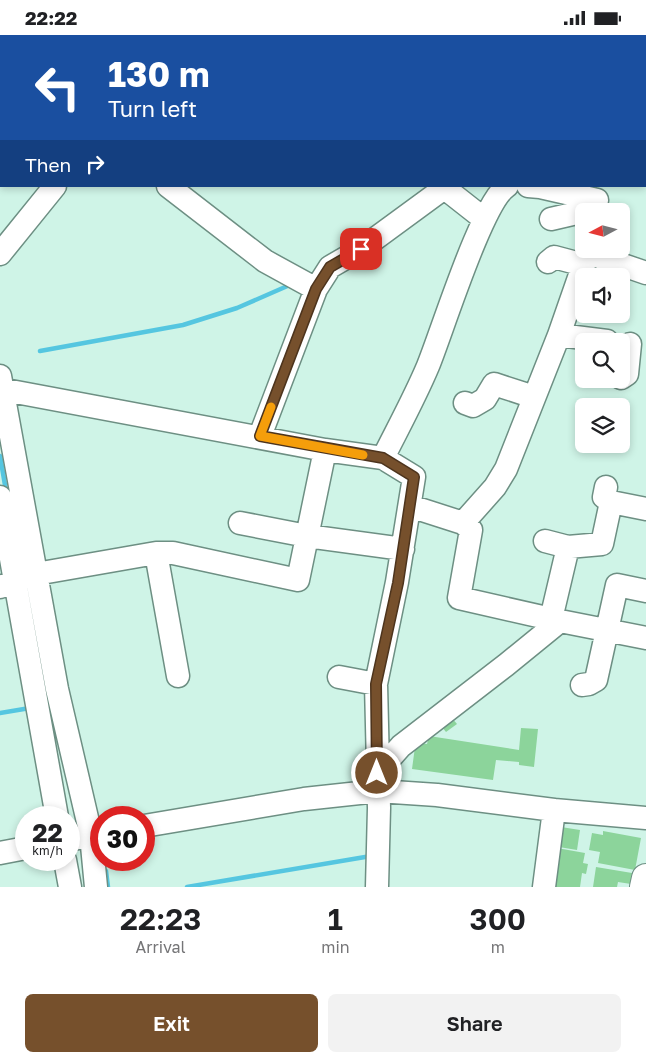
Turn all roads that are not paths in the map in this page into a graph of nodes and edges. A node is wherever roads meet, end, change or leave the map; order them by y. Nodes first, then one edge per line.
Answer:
1 (54, 187) edge
2 (169, 187) edge
3 (444, 187) edge
4 (506, 187) edge
5 (540, 187) edge
6 (597, 202) edge
7 (484, 219) junction
8 (551, 219) dead end
9 (0, 254) edge
10 (575, 256) edge
11 (586, 258) edge
12 (594, 258) edge
13 (548, 261) dead end
14 (646, 273) edge
15 (316, 289) junction
16 (559, 335) junction
17 (575, 337) edge
18 (1, 384) edge
19 (534, 397) junction
20 (465, 403) dead end
21 (260, 436) junction
22 (325, 450) junction
23 (383, 458) junction
24 (0, 497) edge
25 (410, 506) junction
26 (646, 509) edge
27 (240, 523) dead end
28 (463, 523) junction
29 (307, 536) junction
30 (545, 541) dead end
31 (568, 547) junction
32 (403, 549) junction
33 (156, 553) junction
34 (37, 575) junction
35 (8, 584) edge
36 (646, 591) edge
37 (555, 620) junction
38 (608, 630) junction
39 (646, 638) edge
40 (178, 676) dead end
41 (338, 677) dead end
42 (376, 684) junction
43 (582, 685) dead end
44 (378, 782) junction
45 (55, 806) edge
46 (554, 810) junction
47 (90, 812) edge
48 (646, 819) edge
49 (155, 824) edge
50 (15, 850) edge
51 (0, 853) edge
52 (67, 871) edge
53 (96, 871) edge
54 (646, 878) edge
55 (70, 887) edge
56 (96, 887) edge
57 (377, 887) edge
58 (544, 887) edge
59 (644, 887) edge

1 - 9 street
2 - 15 street
3 - 7 street
3 - 15 street
4 - 7 street
5 - 6 street
6 - 8 street
7 - 23 street
10 - 13 street
11 - 16 street
12 - 14 street
15 - 21 street
16 - 17 street
16 - 19 street
18 - 21 street
18 - 34 street
19 - 20 street
19 - 28 street
21 - 22 street
22 - 23 street
22 - 29 street
23 - 25 street
24 - 35 street
25 - 28 street
25 - 32 street
26 - 31 street
27 - 29 street
28 - 37 street
29 - 32 street
29 - 33 street
30 - 31 street
31 - 37 street
32 - 42 street
33 - 34 street
33 - 40 street
34 - 35 street
34 - 47 street
35 - 45 street
36 - 38 street
37 - 38 street
37 - 44 street
38 - 39 street
38 - 43 street
41 - 42 street
42 - 44 street
44 - 46 street
44 - 49 street
44 - 57 street
46 - 48 street
46 - 58 street
50 - 51 street
52 - 55 street
53 - 56 street
54 - 59 main road

